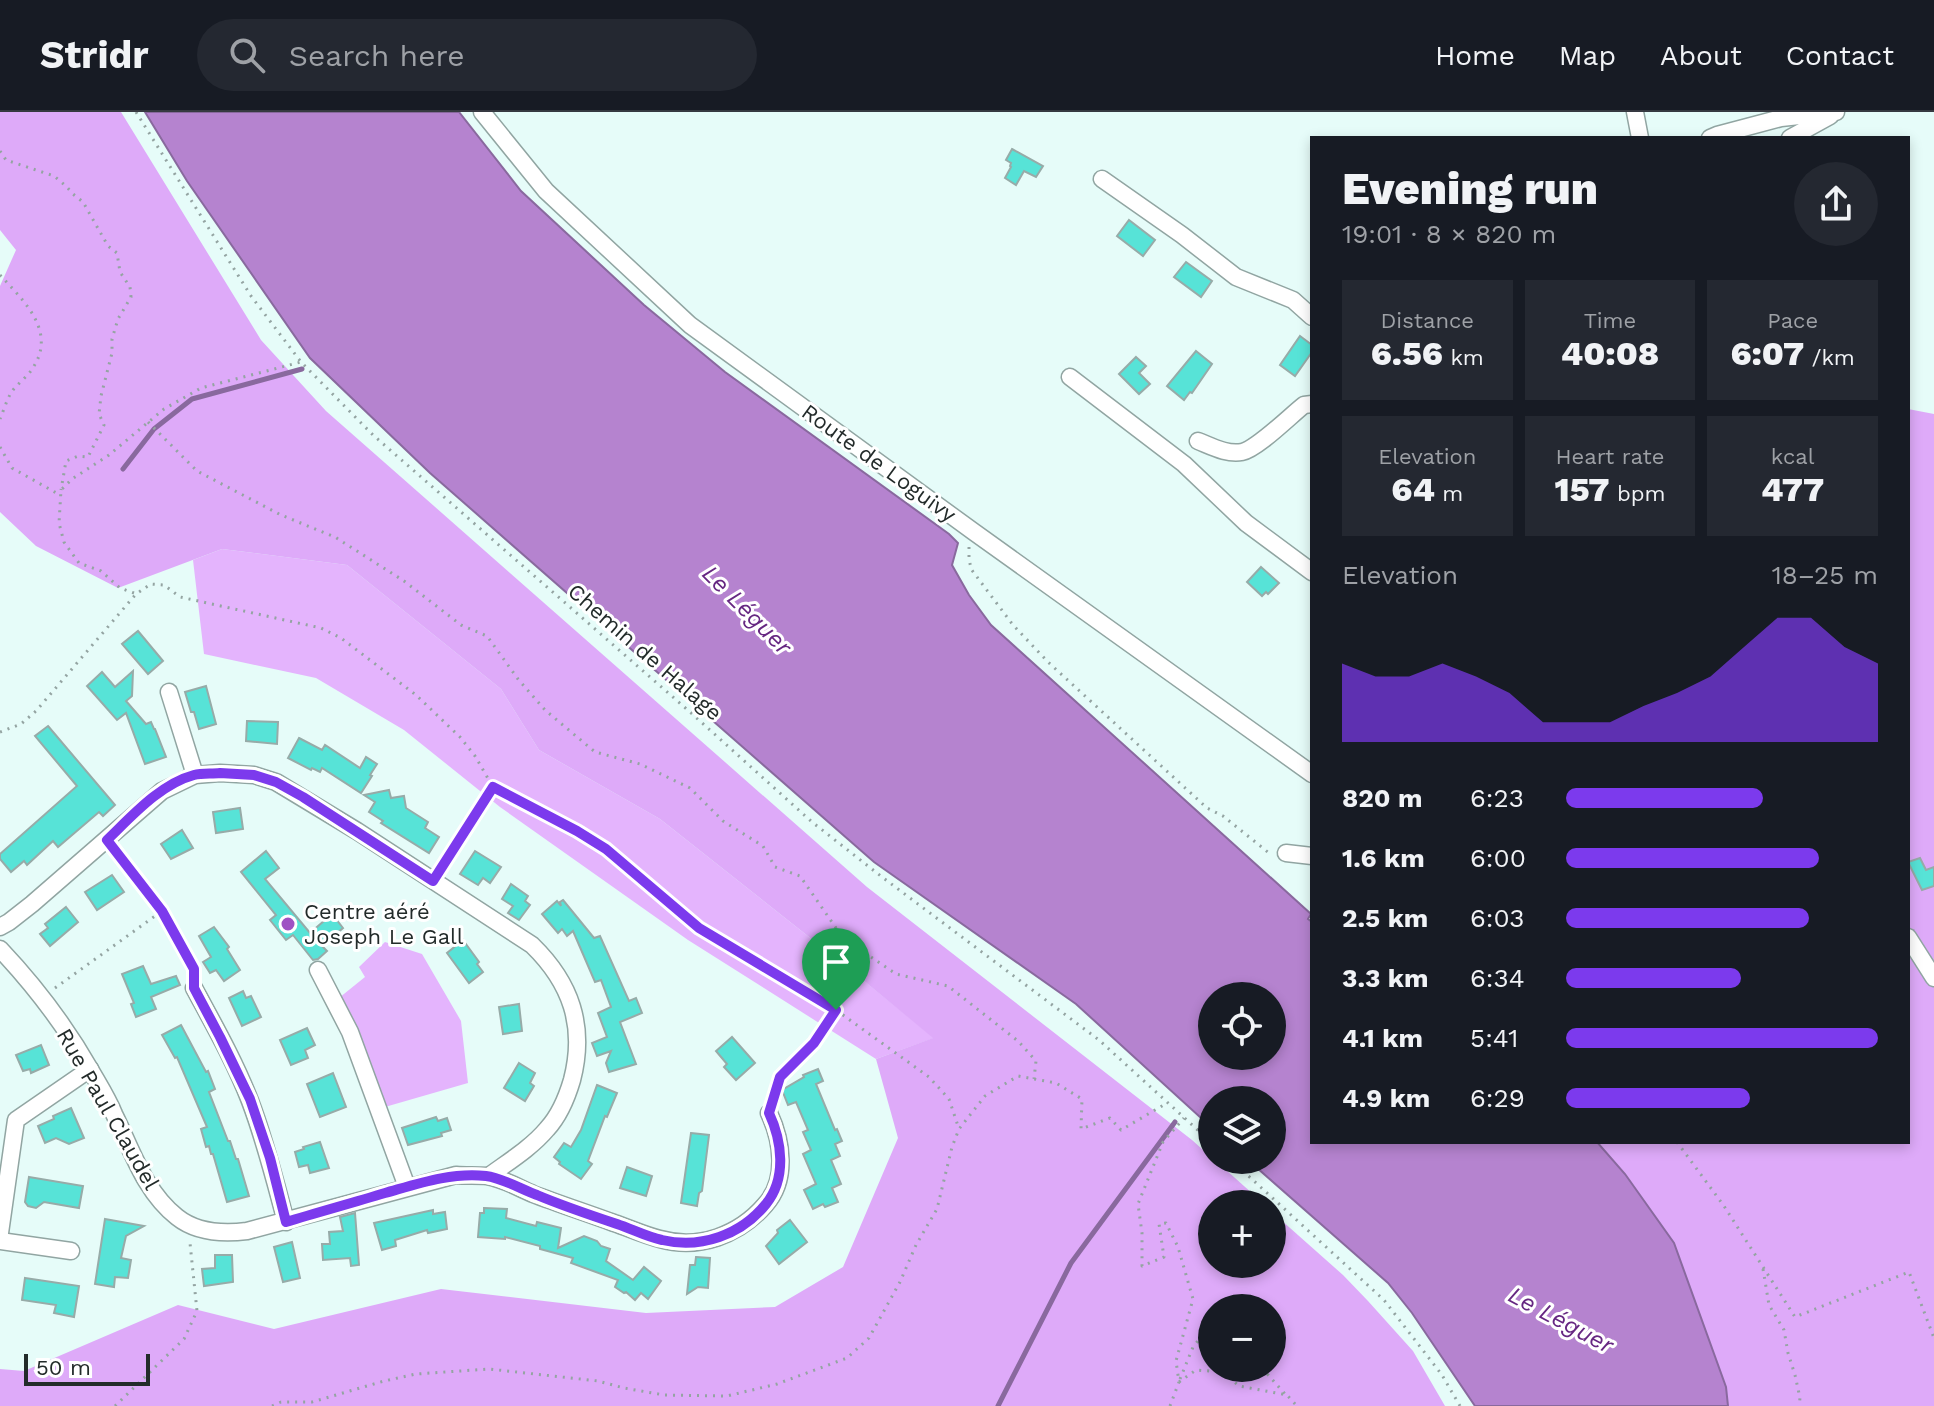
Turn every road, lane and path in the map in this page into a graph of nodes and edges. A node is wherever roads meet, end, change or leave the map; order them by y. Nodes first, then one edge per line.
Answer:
1 (136, 112) edge
2 (482, 112) edge
3 (1635, 112) edge
4 (1837, 112) edge
5 (1640, 136) edge
6 (1715, 136) edge
7 (1794, 136) edge
8 (0, 151) edge
9 (1102, 179) dead end
10 (0, 275) edge
11 (1310, 315) edge
12 (301, 362) junction
13 (1070, 377) dead end
14 (1310, 404) edge
15 (0, 419) edge
16 (148, 422) junction
17 (1198, 441) dead end
18 (0, 447) edge
19 (60, 492) junction
20 (970, 541) dead end
21 (1310, 571) edge
22 (136, 594) junction
23 (169, 692) dead end
24 (0, 732) edge
25 (1310, 773) edge
26 (195, 775) junction
27 (493, 787) junction
28 (107, 840) junction
29 (1286, 853) joint
30 (1310, 856) edge
31 (433, 881) junction
32 (162, 911) junction
33 (0, 927) edge
34 (1910, 940) edge
35 (0, 949) edge
36 (318, 970) dead end
37 (1934, 978) edge
38 (194, 988) joint
39 (52, 990) dead end
40 (836, 1010) junction
41 (90, 1069) junction
42 (1034, 1079) junction
43 (1167, 1103) junction
44 (769, 1113) joint
45 (1184, 1117) junction
46 (8, 1118) edge
47 (959, 1129) junction
48 (1198, 1130) edge
49 (1678, 1144) edge
50 (1246, 1174) edge
51 (489, 1176) junction
52 (407, 1187) junction
53 (286, 1222) junction
54 (0, 1233) edge
55 (191, 1234) junction
56 (0, 1241) edge
57 (71, 1251) dead end
58 (1762, 1266) junction
59 (1934, 1338) edge
60 (1198, 1341) edge
61 (1179, 1382) junction
62 (1275, 1382) edge
63 (1287, 1395) junction
64 (115, 1406) edge
65 (272, 1406) edge
66 (1170, 1406) edge
67 (1297, 1406) edge
68 (1460, 1406) edge
69 (1799, 1406) edge

1 - 12 path, Chemin de Halage
2 - 25 street, Route de Loguivy
3 - 5 street
4 - 6 street
4 - 7 street
8 - 19 path
9 - 11 street
10 - 15 path
12 - 16 path
12 - 43 path, Chemin de Halage
13 - 21 street
14 - 17 street
16 - 19 path
16 - 42 path
18 - 19 path
19 - 22 path
20 - 29 path
22 - 24 path
22 - 27 path
23 - 26 street
26 - 28 street
26 - 31 street
27 - 31 path
27 - 40 path
28 - 32 path
28 - 33 street
29 - 30 street
31 - 51 street
32 - 38 path
32 - 39 path
34 - 37 street
35 - 41 street, Rue Paul Claudel
36 - 52 street
38 - 53 street
40 - 44 path
40 - 47 path
41 - 46 street
41 - 55 street, Rue Paul Claudel
42 - 43 path
42 - 47 path
43 - 45 path, Chemin de Halage
44 - 51 street
45 - 48 path, Chemin de Halage
45 - 61 path
46 - 54 street
47 - 65 path
49 - 58 path
50 - 68 path
51 - 52 street
52 - 53 street
53 - 55 street
55 - 64 path
56 - 57 street
58 - 59 path
58 - 69 path
60 - 61 path
61 - 63 path
61 - 66 path
62 - 63 path
63 - 67 path

